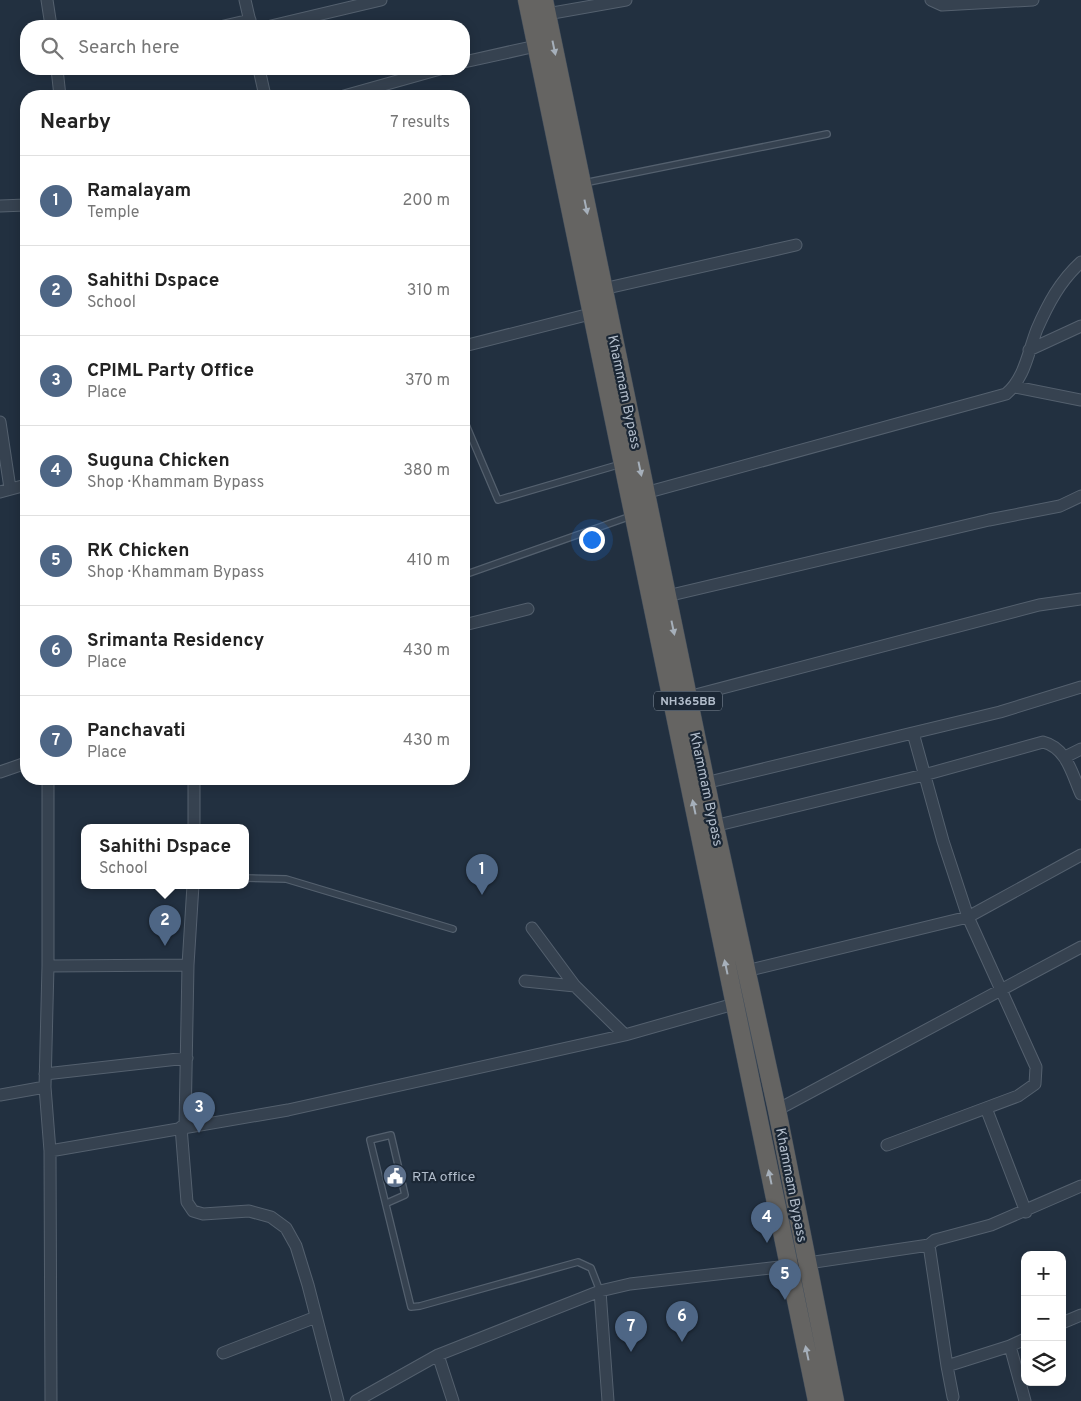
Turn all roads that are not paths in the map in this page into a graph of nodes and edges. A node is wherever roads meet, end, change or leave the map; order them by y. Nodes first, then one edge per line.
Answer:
1 (48, 0) edge
2 (244, 0) edge
3 (381, 0) edge
4 (527, 0) edge
5 (626, 0) edge
6 (931, 0) edge
7 (1033, 0) edge
8 (545, 7) edge
9 (51, 20) edge
10 (249, 20) edge
11 (297, 20) edge
12 (536, 46) junction
13 (470, 61) edge
14 (58, 75) edge
15 (260, 75) edge
16 (419, 75) edge
17 (59, 90) edge
18 (264, 90) edge
19 (365, 90) edge
20 (827, 134) dead end
21 (582, 184) junction
22 (20, 205) edge
23 (0, 206) edge
24 (796, 245) dead end
25 (1081, 262) edge
26 (603, 289) junction
27 (600, 311) junction
28 (1081, 326) edge
29 (470, 344) edge
30 (1029, 350) junction
31 (1015, 387) junction
32 (1081, 400) edge
33 (0, 422) edge
34 (470, 434) edge
35 (623, 464) junction
36 (20, 486) edge
37 (5, 490) edge
38 (646, 493) junction
39 (1081, 496) edge
40 (633, 516) junction
41 (470, 573) edge
42 (660, 591) junction
43 (1081, 599) edge
44 (528, 609) dead end
45 (470, 624) edge
46 (1081, 687) edge
47 (688, 697) junction
48 (913, 733) junction
49 (1081, 749) edge
50 (1065, 757) junction
51 (20, 764) edge
52 (0, 772) edge
53 (924, 775) junction
54 (705, 782) junction
55 (48, 785) edge
56 (194, 785) edge
57 (1081, 794) edge
58 (194, 824) edge
59 (714, 826) junction
60 (1081, 855) edge
61 (249, 878) edge
62 (193, 889) edge
63 (968, 917) junction
64 (453, 928) dead end
65 (532, 928) dead end
66 (1081, 947) edge
67 (188, 965) junction
68 (48, 966) junction
69 (746, 971) junction
70 (525, 981) dead end
71 (576, 986) junction
72 (1002, 991) junction
73 (734, 1004) junction
74 (624, 1035) junction
75 (186, 1058) junction
76 (45, 1074) junction
77 (45, 1087) junction
78 (0, 1095) edge
79 (986, 1108) junction
80 (777, 1110) junction
81 (183, 1127) junction
82 (887, 1144) dead end
83 (50, 1150) junction
84 (1081, 1186) edge
85 (387, 1203) junction
86 (1026, 1212) junction
87 (929, 1245) junction
88 (807, 1263) junction
89 (788, 1266) junction
90 (600, 1291) junction
91 (1081, 1315) edge
92 (316, 1317) junction
93 (1066, 1321) edge
94 (1021, 1341) edge
95 (1010, 1346) junction
96 (223, 1353) dead end
97 (438, 1355) junction
98 (947, 1366) junction
99 (953, 1397) dead end
100 (51, 1401) edge
101 (338, 1401) edge
102 (356, 1401) edge
103 (453, 1401) edge
104 (608, 1401) edge
105 (817, 1401) edge
106 (835, 1401) edge
107 (1025, 1401) edge

1 - 9 street
2 - 10 street
3 - 11 street
4 - 12 highway, Khammam Bypass / NH365BB
5 - 8 street
6 - 7 street
8 -> 21 highway, Khammam Bypass / NH365BB
12 - 13 street
12 - 27 highway, Khammam Bypass / NH365BB
14 - 17 street
15 - 18 street
16 - 19 street
20 - 21 lane
21 -> 26 highway, Khammam Bypass / NH365BB
22 - 23 street
24 - 26 street
25 - 30 street
26 - 27 highway, Khammam Bypass / NH365BB
27 - 29 street
27 - 35 highway, Khammam Bypass / NH365BB
27 -> 38 highway, Khammam Bypass / NH365BB
28 - 30 street
30 - 31 street
31 - 32 street
31 - 38 street
33 - 37 street
34 - 35 lane
35 - 40 highway, Khammam Bypass / NH365BB
36 - 37 street
38 - 42 highway, Khammam Bypass / NH365BB
39 - 42 street
40 - 41 lane
40 - 42 highway, Khammam Bypass / NH365BB
42 -> 47 highway, Khammam Bypass / NH365BB
73 -> 42 highway, Khammam Bypass / NH365BB
43 - 47 street
44 - 45 street
46 - 48 street
47 - 54 highway, Khammam Bypass / NH365BB
48 - 53 street
48 - 54 street
49 - 50 street
50 - 53 street
50 - 57 street
51 - 52 street
53 - 59 street
53 - 63 street
54 - 59 highway, Khammam Bypass / NH365BB
55 - 68 street
56 - 58 street
59 - 69 highway, Khammam Bypass / NH365BB
60 - 63 street
61 - 64 lane
62 - 67 street
63 - 69 street
63 - 72 street
65 - 71 street
66 - 72 street
67 - 68 street
67 - 75 street
68 - 76 street
69 - 80 highway, Khammam Bypass / NH365BB
70 - 71 street
71 - 74 street
72 - 79 street
72 - 80 street
73 - 74 street
89 -> 73 highway, Khammam Bypass / NH365BB
74 - 81 street
75 - 76 street
75 - 81 street
76 - 77 street
77 - 78 street
77 - 83 street
79 - 82 street
79 - 86 street
80 - 88 highway, Khammam Bypass / NH365BB
81 - 83 street
81 - 92 street
83 - 100 street
84 - 86 street
85 - 85 lane
85 - 90 lane
86 - 87 street
87 - 88 street
87 - 98 street
88 - 89 street
88 - 106 highway, Khammam Bypass / NH365BB
89 - 90 street
105 -> 89 highway, Khammam Bypass / NH365BB
90 - 97 street
90 - 104 street
91 - 93 street
92 - 96 street
92 - 101 street
94 - 95 street
95 - 98 street
95 - 107 street
97 - 102 street
97 - 103 street
98 - 99 street

